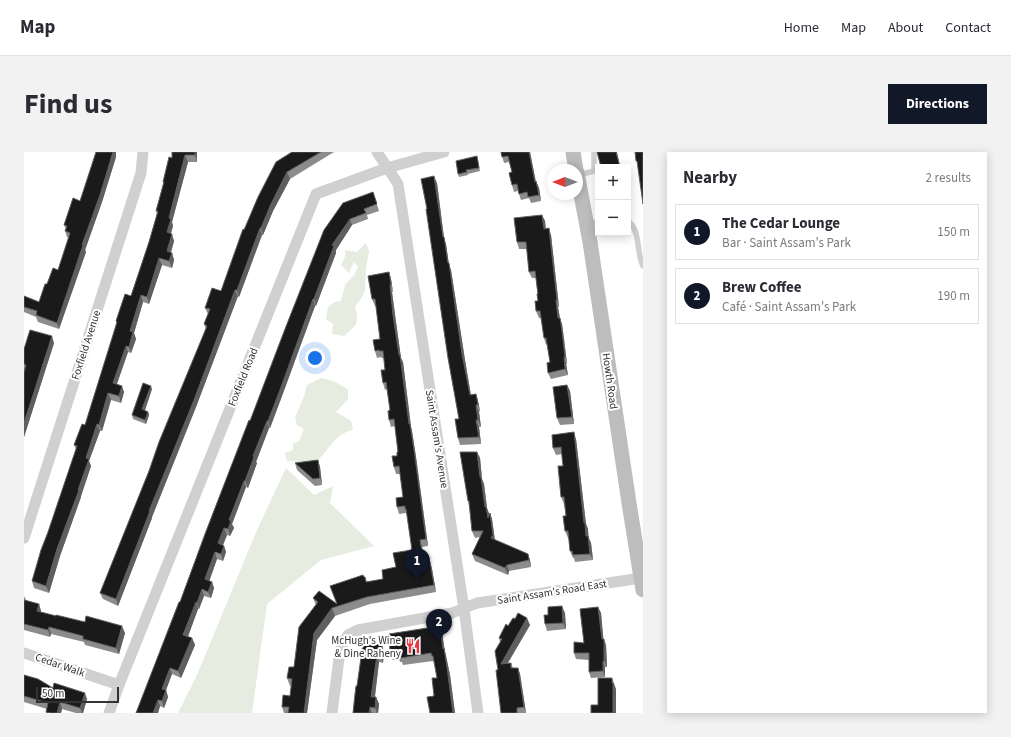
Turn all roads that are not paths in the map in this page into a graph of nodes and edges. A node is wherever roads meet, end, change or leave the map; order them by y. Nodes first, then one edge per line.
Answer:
1 (143, 152) edge
2 (377, 152) edge
3 (444, 152) edge
4 (573, 152) edge
5 (594, 152) edge
6 (575, 164) edge
7 (387, 168) junction
8 (583, 172) edge
9 (583, 192) edge
10 (593, 223) edge
11 (631, 224) edge
12 (643, 266) edge
13 (638, 525) edge
14 (24, 538) edge
15 (642, 584) edge
16 (464, 609) junction
17 (24, 653) edge
18 (119, 685) junction
19 (109, 713) edge
20 (332, 713) edge
21 (478, 713) edge

1 - 14 street, Foxfield Avenue
2 - 7 street, Saint Assam's Avenue
3 - 7 street, Foxfield Road
4 - 6 main road, Howth Road
5 - 8 lane
7 - 16 street, Saint Assam's Avenue
7 - 18 street, Foxfield Road
9 - 10 main road, Howth Road
10 - 13 main road, Howth Road
11 - 12 lane
13 - 15 main road, Howth Road
15 - 16 street, Saint Assam's Road East
16 - 20 street, Saint Assam's Road East
16 - 21 street, Saint Assam's Avenue
17 - 18 street, Cedar Walk
18 - 19 street, Foxfield Road

